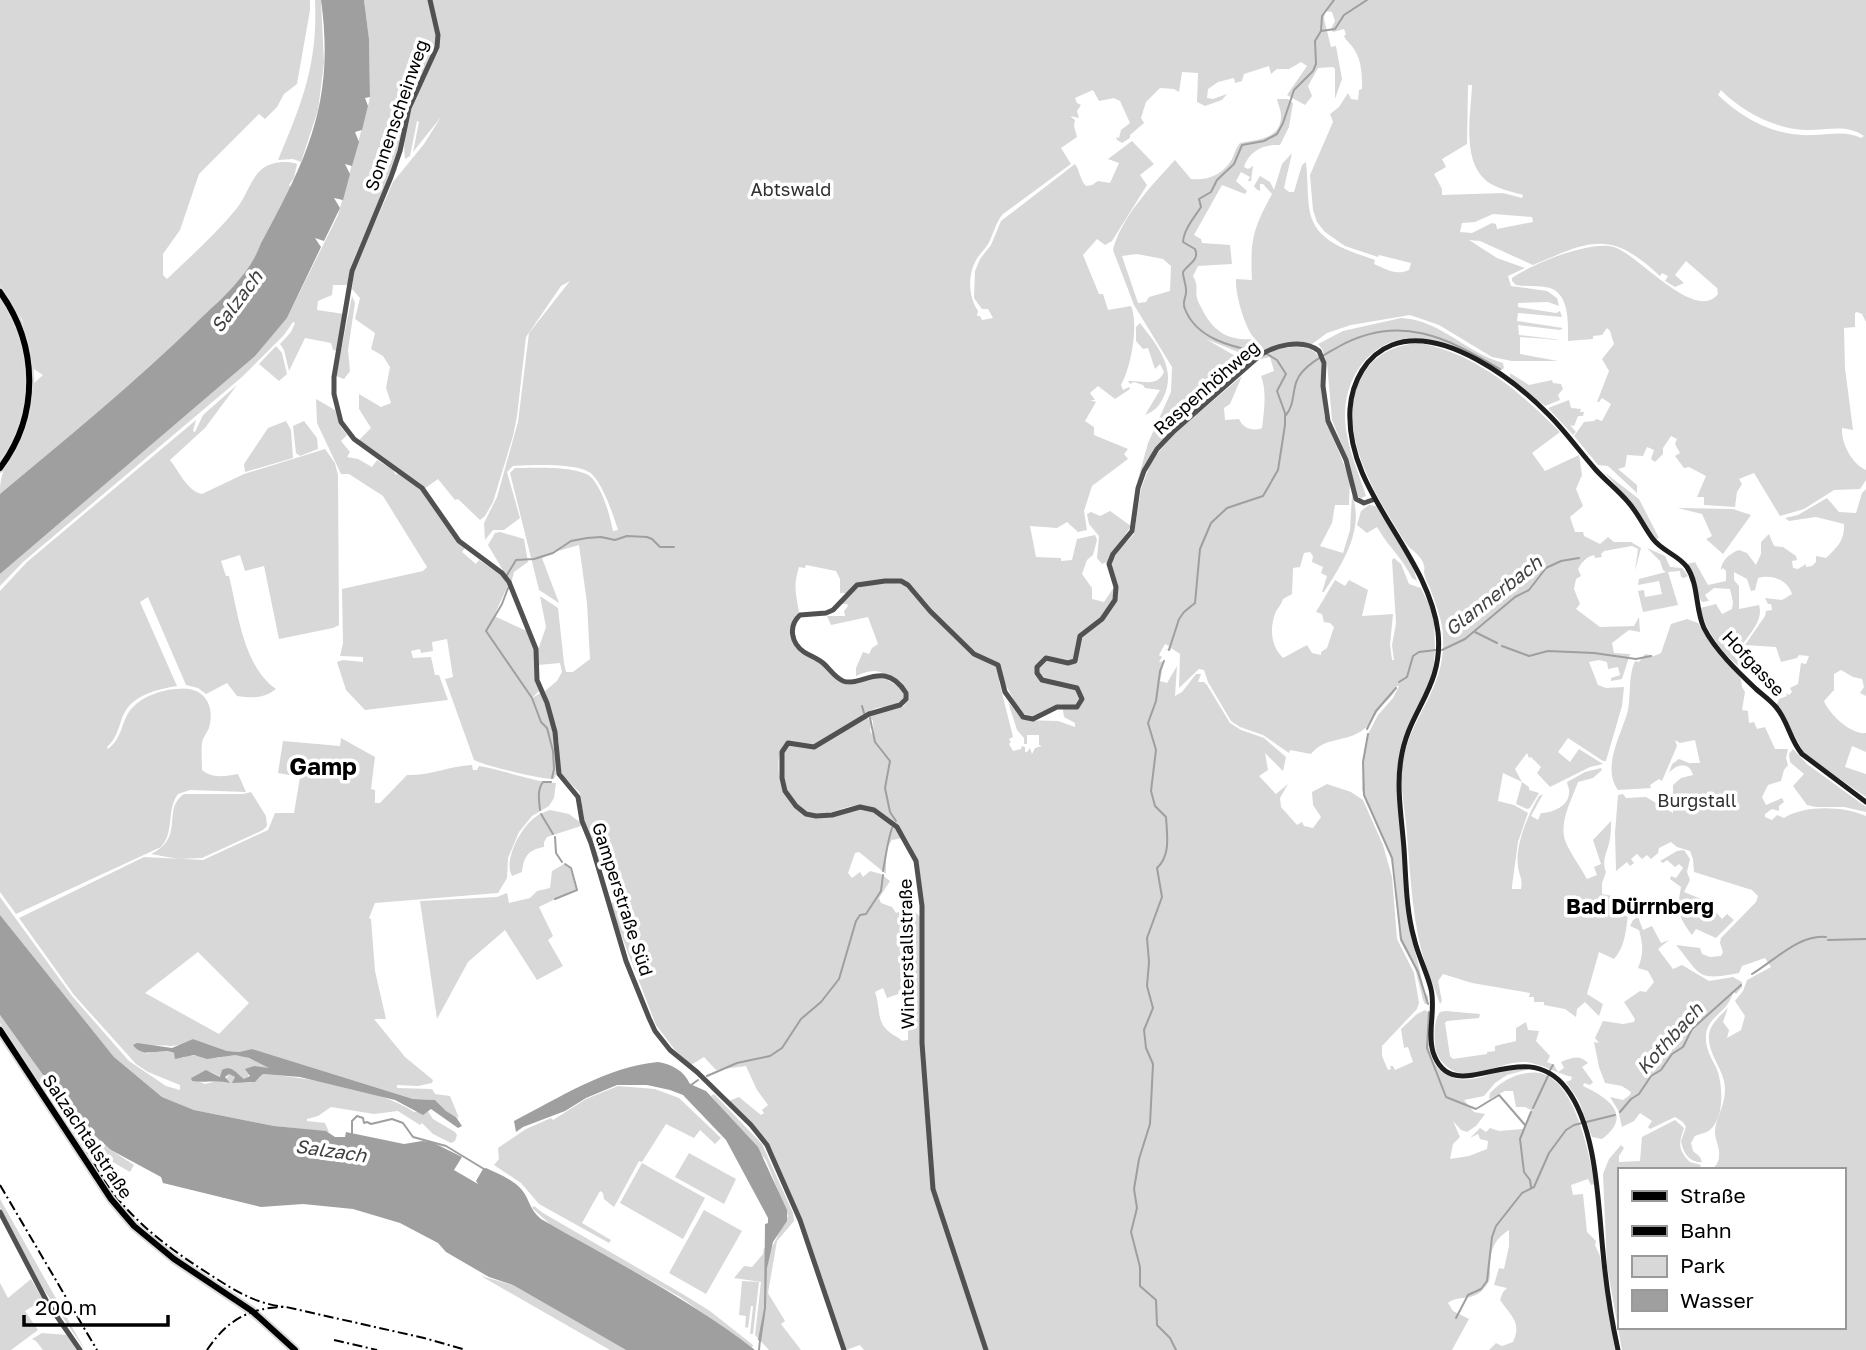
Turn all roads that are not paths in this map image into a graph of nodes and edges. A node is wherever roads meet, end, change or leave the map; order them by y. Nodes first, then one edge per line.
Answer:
1 (430, 0) edge
2 (0, 292) edge
3 (0, 468) edge
4 (1375, 499) junction
5 (1109, 567) joint
6 (560, 778) joint
7 (1866, 802) edge
8 (0, 1030) edge
9 (0, 1212) edge
10 (80, 1350) edge
11 (295, 1350) edge
12 (844, 1350) edge
13 (986, 1350) edge
14 (1618, 1350) edge

1 - 6 street, Sonnenscheinweg
2 - 3 main road
4 - 5 street, Raspenhöhweg
4 - 7 main road, Hofgasse
4 - 14 main road, Hofgasse
5 - 13 street, Winterstallstraße
6 - 12 street, Gamperstraße Süd
8 - 11 main road, Salzachtalstraße
9 - 10 street

